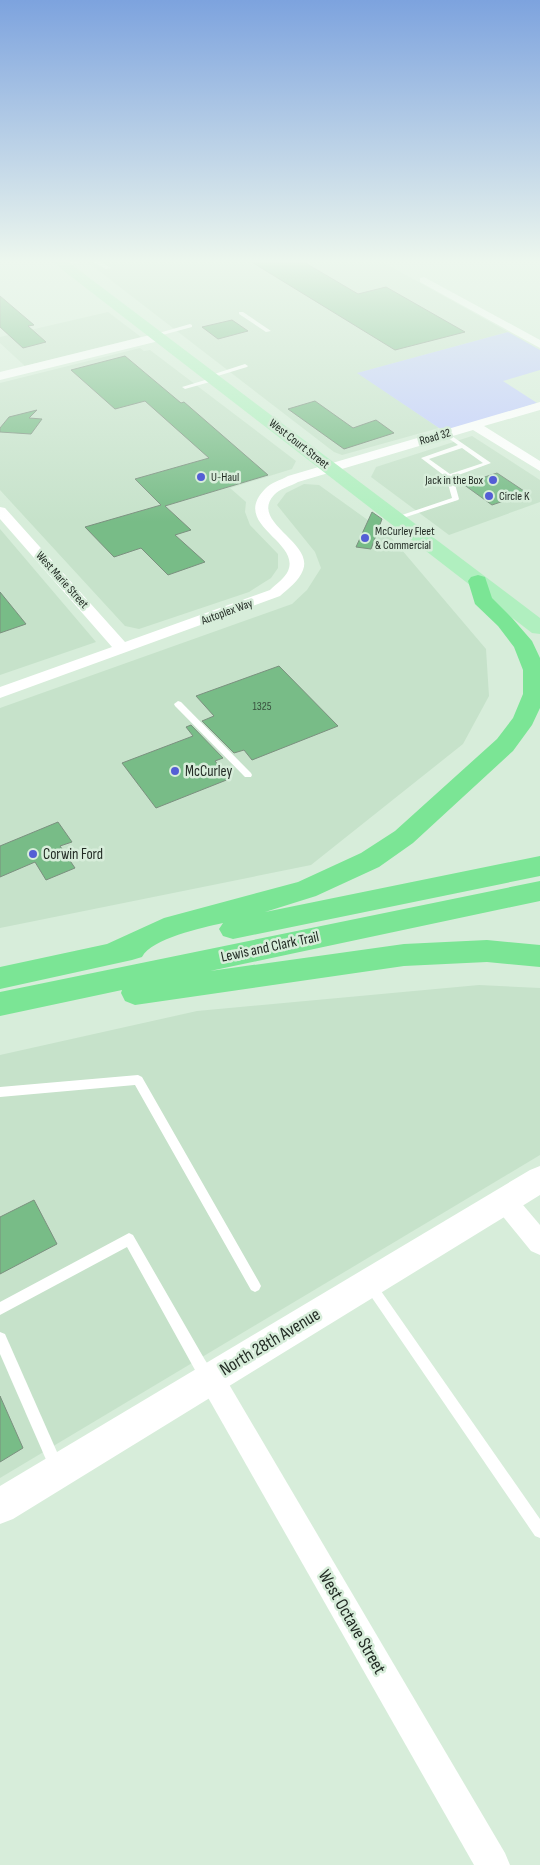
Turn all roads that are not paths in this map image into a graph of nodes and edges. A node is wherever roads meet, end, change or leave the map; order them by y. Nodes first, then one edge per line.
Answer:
1 (110, 348) edge
2 (173, 348) edge
3 (245, 366) dead end
4 (0, 376) edge
5 (213, 377) junction
6 (185, 387) dead end
7 (540, 406) edge
8 (475, 426) junction
9 (446, 434) junction
10 (463, 446) junction
11 (329, 467) junction
12 (540, 467) edge
13 (449, 476) junction
14 (0, 511) edge
15 (398, 518) junction
16 (478, 581) junction
17 (540, 628) edge
18 (123, 649) junction
19 (0, 693) edge
20 (178, 704) dead end
21 (248, 775) dead end
22 (540, 866) edge
23 (540, 891) edge
24 (114, 953) junction
25 (540, 956) edge
26 (0, 978) edge
27 (49, 993) junction
28 (0, 1004) edge
29 (0, 1092) edge
30 (540, 1178) edge
31 (504, 1200) junction
32 (540, 1243) edge
33 (368, 1282) junction
34 (255, 1286) dead end
35 (0, 1309) edge
36 (0, 1339) edge
37 (211, 1378) junction
38 (58, 1471) junction
39 (0, 1506) edge
40 (540, 1531) edge
41 (493, 1865) edge

1 - 4 street
2 - 5 main road, West Court Street
3 - 5 lane
5 - 6 lane
5 - 11 main road, West Court Street
7 - 8 street, Road 32
8 - 9 street, Road 32
8 - 12 street
9 - 10 lane
9 - 11 street, Road 32
10 - 13 lane
10 - 13 lane
11 - 15 main road, West Court Street
11 - 18 street, Autoplex Way
13 - 15 lane
14 - 18 street, West Marie Street
15 - 16 main road, West Court Street
16 - 17 main road, West Court Street
16 - 24 highway
18 - 19 street, Autoplex Way
20 - 21 lane
22 - 24 highway, Lewis and Clark Trail
23 - 27 highway, Lewis and Clark Trail
24 - 26 highway, Lewis and Clark Trail
25 - 27 highway
27 - 28 highway, Lewis and Clark Trail
29 - 34 lane
30 - 31 street, North 28th Avenue
31 - 32 street
31 - 33 street, North 28th Avenue
33 - 37 street, North 28th Avenue
33 - 40 lane
35 - 37 lane
36 - 38 lane
37 - 38 street, North 28th Avenue
37 - 41 street, West Octave Street
38 - 39 street, North 28th Avenue

